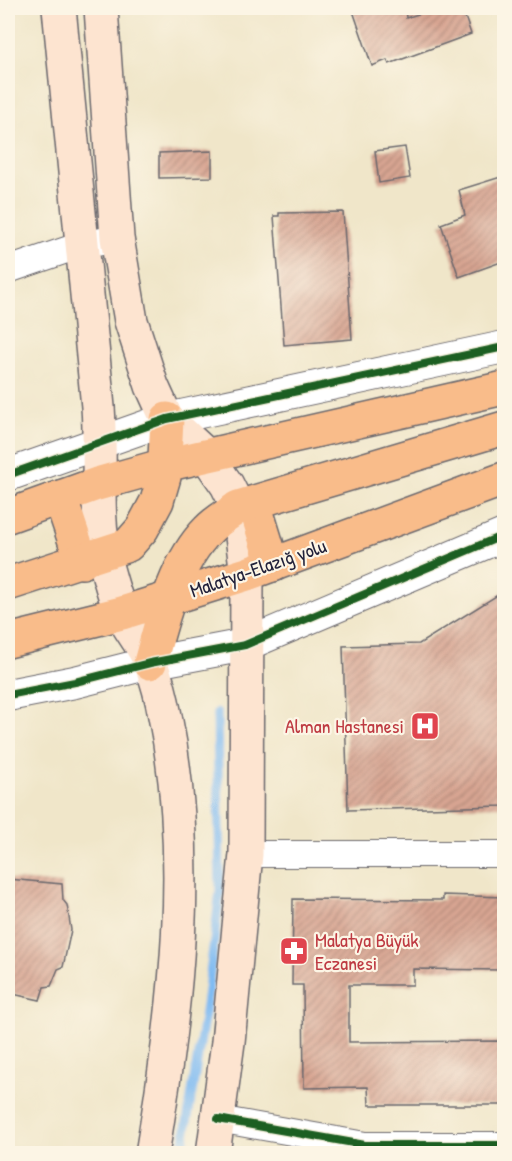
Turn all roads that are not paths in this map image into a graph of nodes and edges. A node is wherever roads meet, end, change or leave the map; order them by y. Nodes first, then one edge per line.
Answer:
1 (59, 8) edge
2 (101, 8) edge
3 (117, 238) junction
4 (81, 245) junction
5 (8, 270) edge
6 (504, 347) edge
7 (504, 388) edge
8 (167, 419) junction
9 (504, 428) edge
10 (101, 443) junction
11 (206, 455) junction
12 (165, 465) junction
13 (8, 476) edge
14 (504, 479) edge
15 (97, 484) junction
16 (60, 497) junction
17 (246, 505) junction
18 (8, 516) edge
19 (504, 535) edge
20 (93, 558) junction
21 (260, 569) junction
22 (8, 584) edge
23 (169, 598) junction
24 (122, 613) junction
25 (8, 641) edge
26 (245, 645) junction
27 (150, 663) junction
28 (8, 695) edge
29 (246, 854) junction
30 (504, 854) edge
31 (218, 1119) junction
32 (504, 1145) edge
33 (152, 1154) edge
34 (213, 1154) edge

1 - 4 main road
2 - 3 main road
3 - 4 street
3 - 8 main road
4 - 5 street
4 - 10 main road
6 - 8 street
7 - 11 highway
8 - 10 street
8 - 11 main road
8 - 12 highway
9 - 17 highway
10 - 13 street
10 - 15 main road
11 - 12 highway
11 - 17 main road
12 - 15 highway
12 - 20 highway
14 - 21 highway, Malatya-Elazığ yolu
15 - 16 highway
15 - 20 main road
16 - 18 highway
16 - 20 highway
17 - 21 main road
17 - 23 highway
19 - 26 street
20 - 22 highway
20 - 24 main road
21 - 23 highway, Malatya-Elazığ yolu
21 - 26 main road
23 - 24 highway, Malatya-Elazığ yolu
23 - 27 highway
24 - 25 highway, Malatya-Elazığ yolu
24 - 27 main road
26 - 27 street
26 - 29 main road
27 - 28 street
27 - 33 main road
29 - 30 street
29 - 31 main road
31 - 32 street
31 - 34 main road

